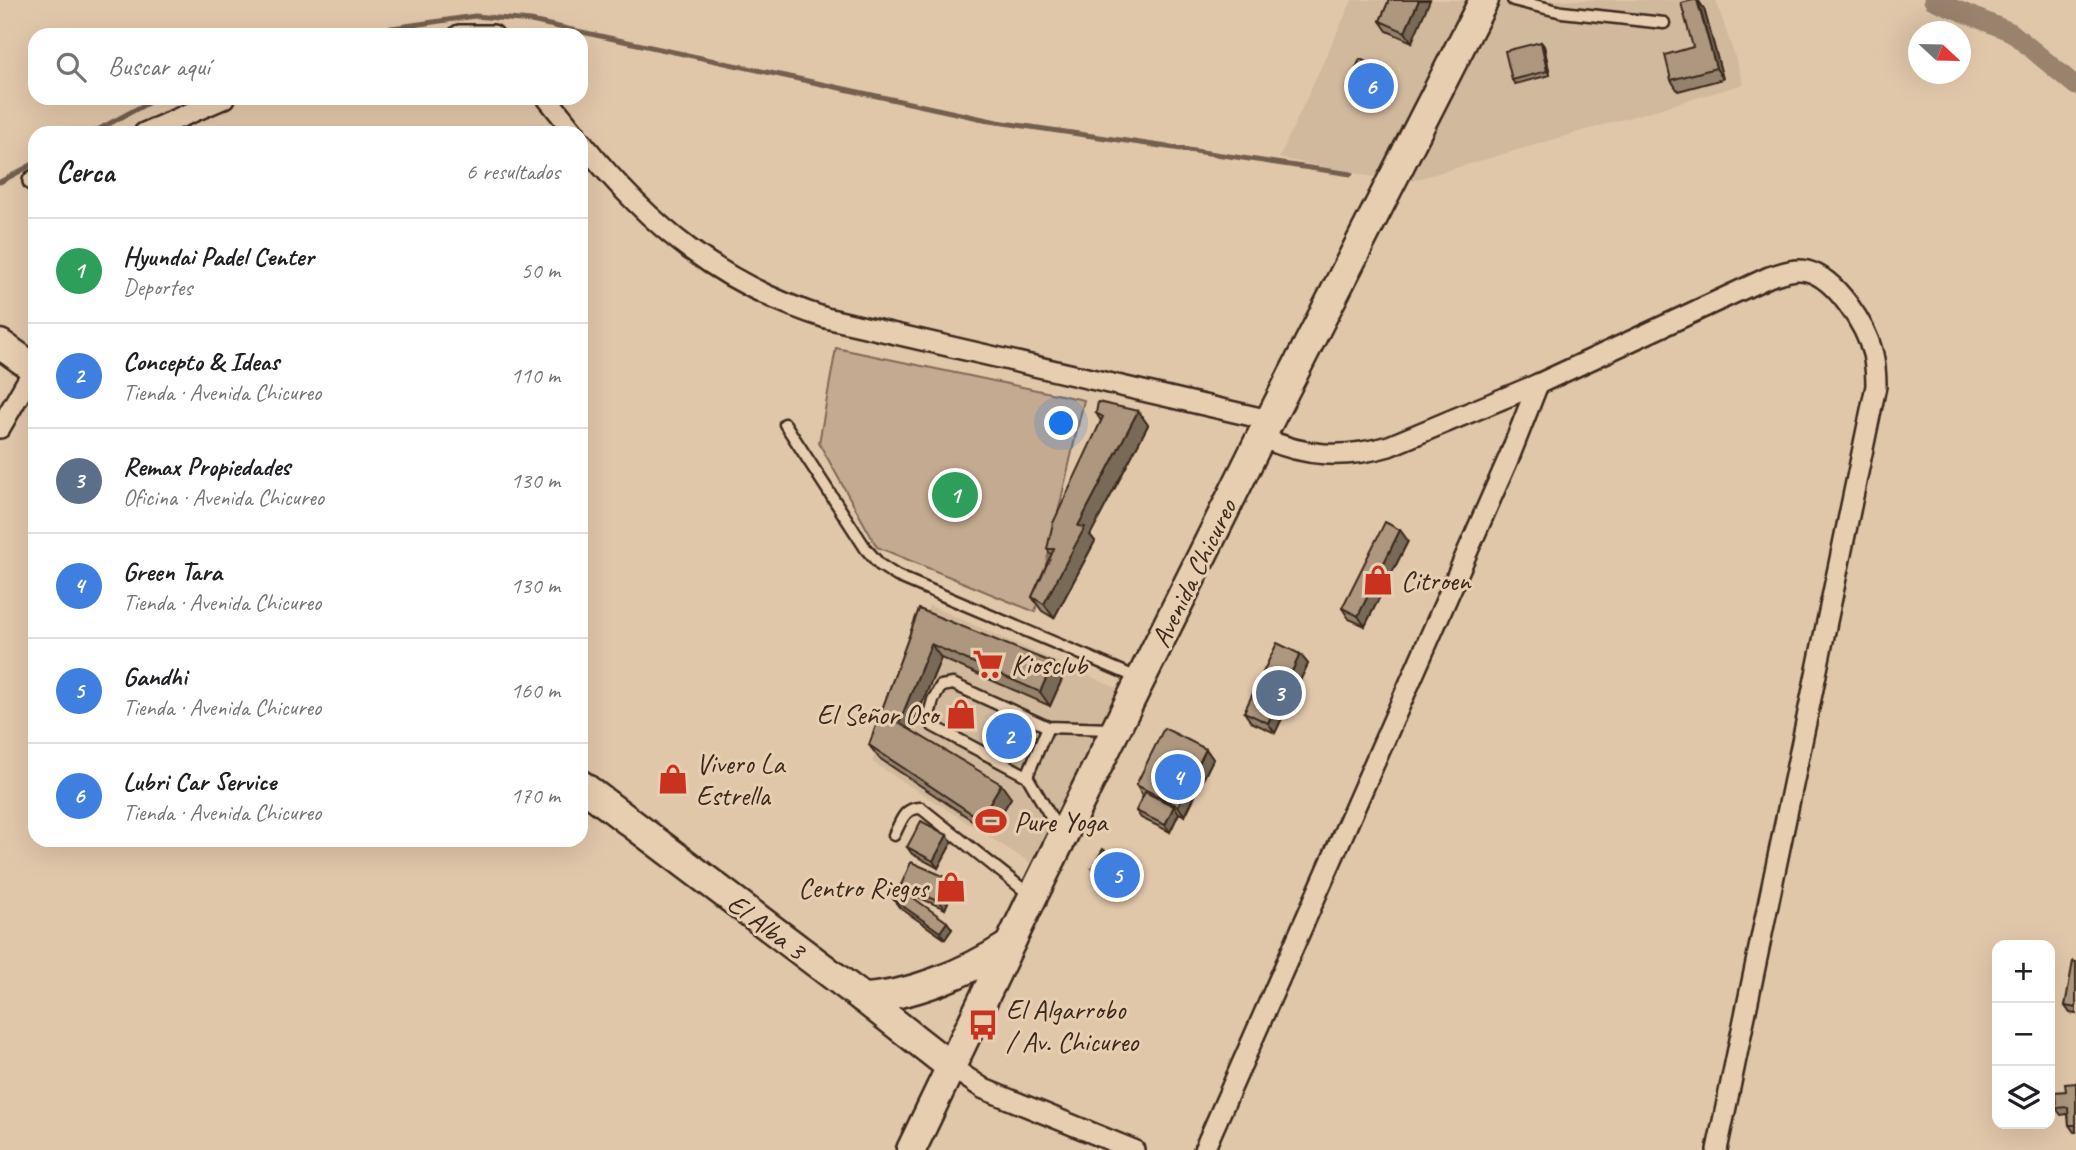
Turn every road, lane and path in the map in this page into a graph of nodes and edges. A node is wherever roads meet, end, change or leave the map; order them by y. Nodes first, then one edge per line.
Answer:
1 (1484, 0) edge
2 (1513, 0) edge
3 (1664, 23) dead end
4 (209, 105) edge
5 (553, 105) edge
6 (160, 126) edge
7 (569, 126) edge
8 (588, 149) edge
9 (0, 344) edge
10 (28, 365) edge
11 (28, 379) edge
12 (1538, 384) junction
13 (785, 424) dead end
14 (0, 428) edge
15 (1265, 429) junction
16 (1140, 680) junction
17 (1048, 727) junction
18 (1116, 729) junction
19 (1027, 776) junction
20 (588, 790) edge
21 (894, 835) dead end
22 (1063, 837) junction
23 (1032, 896) junction
24 (1008, 946) junction
25 (906, 991) junction
26 (863, 998) junction
27 (897, 1025) junction
28 (951, 1067) junction
29 (911, 1150) edge
30 (1134, 1150) edge
31 (1204, 1150) edge
32 (1717, 1150) edge

1 - 15 main road, Avenida Chicureo
2 - 3 lane
4 - 6 street
5 - 7 street
8 - 15 street
9 - 10 main road
11 - 14 street
12 - 15 street
12 - 31 street
12 - 32 street
13 - 16 lane
15 - 16 main road, Avenida Chicureo
16 - 18 main road, Avenida Chicureo
17 - 18 lane
17 - 19 lane
17 - 19 lane
18 - 22 main road, Avenida Chicureo
19 - 22 lane
20 - 26 main road, El Alba 3
21 - 23 lane
22 - 23 main road, Avenida Chicureo
23 - 24 main road, Avenida Chicureo
24 - 25 main road
24 - 28 main road, Avenida Chicureo
25 - 26 main road
25 - 27 main road
26 - 27 main road, El Alba 3
27 - 28 main road, El Alba 3
28 - 29 main road, Avenida Chicureo
28 - 30 street

